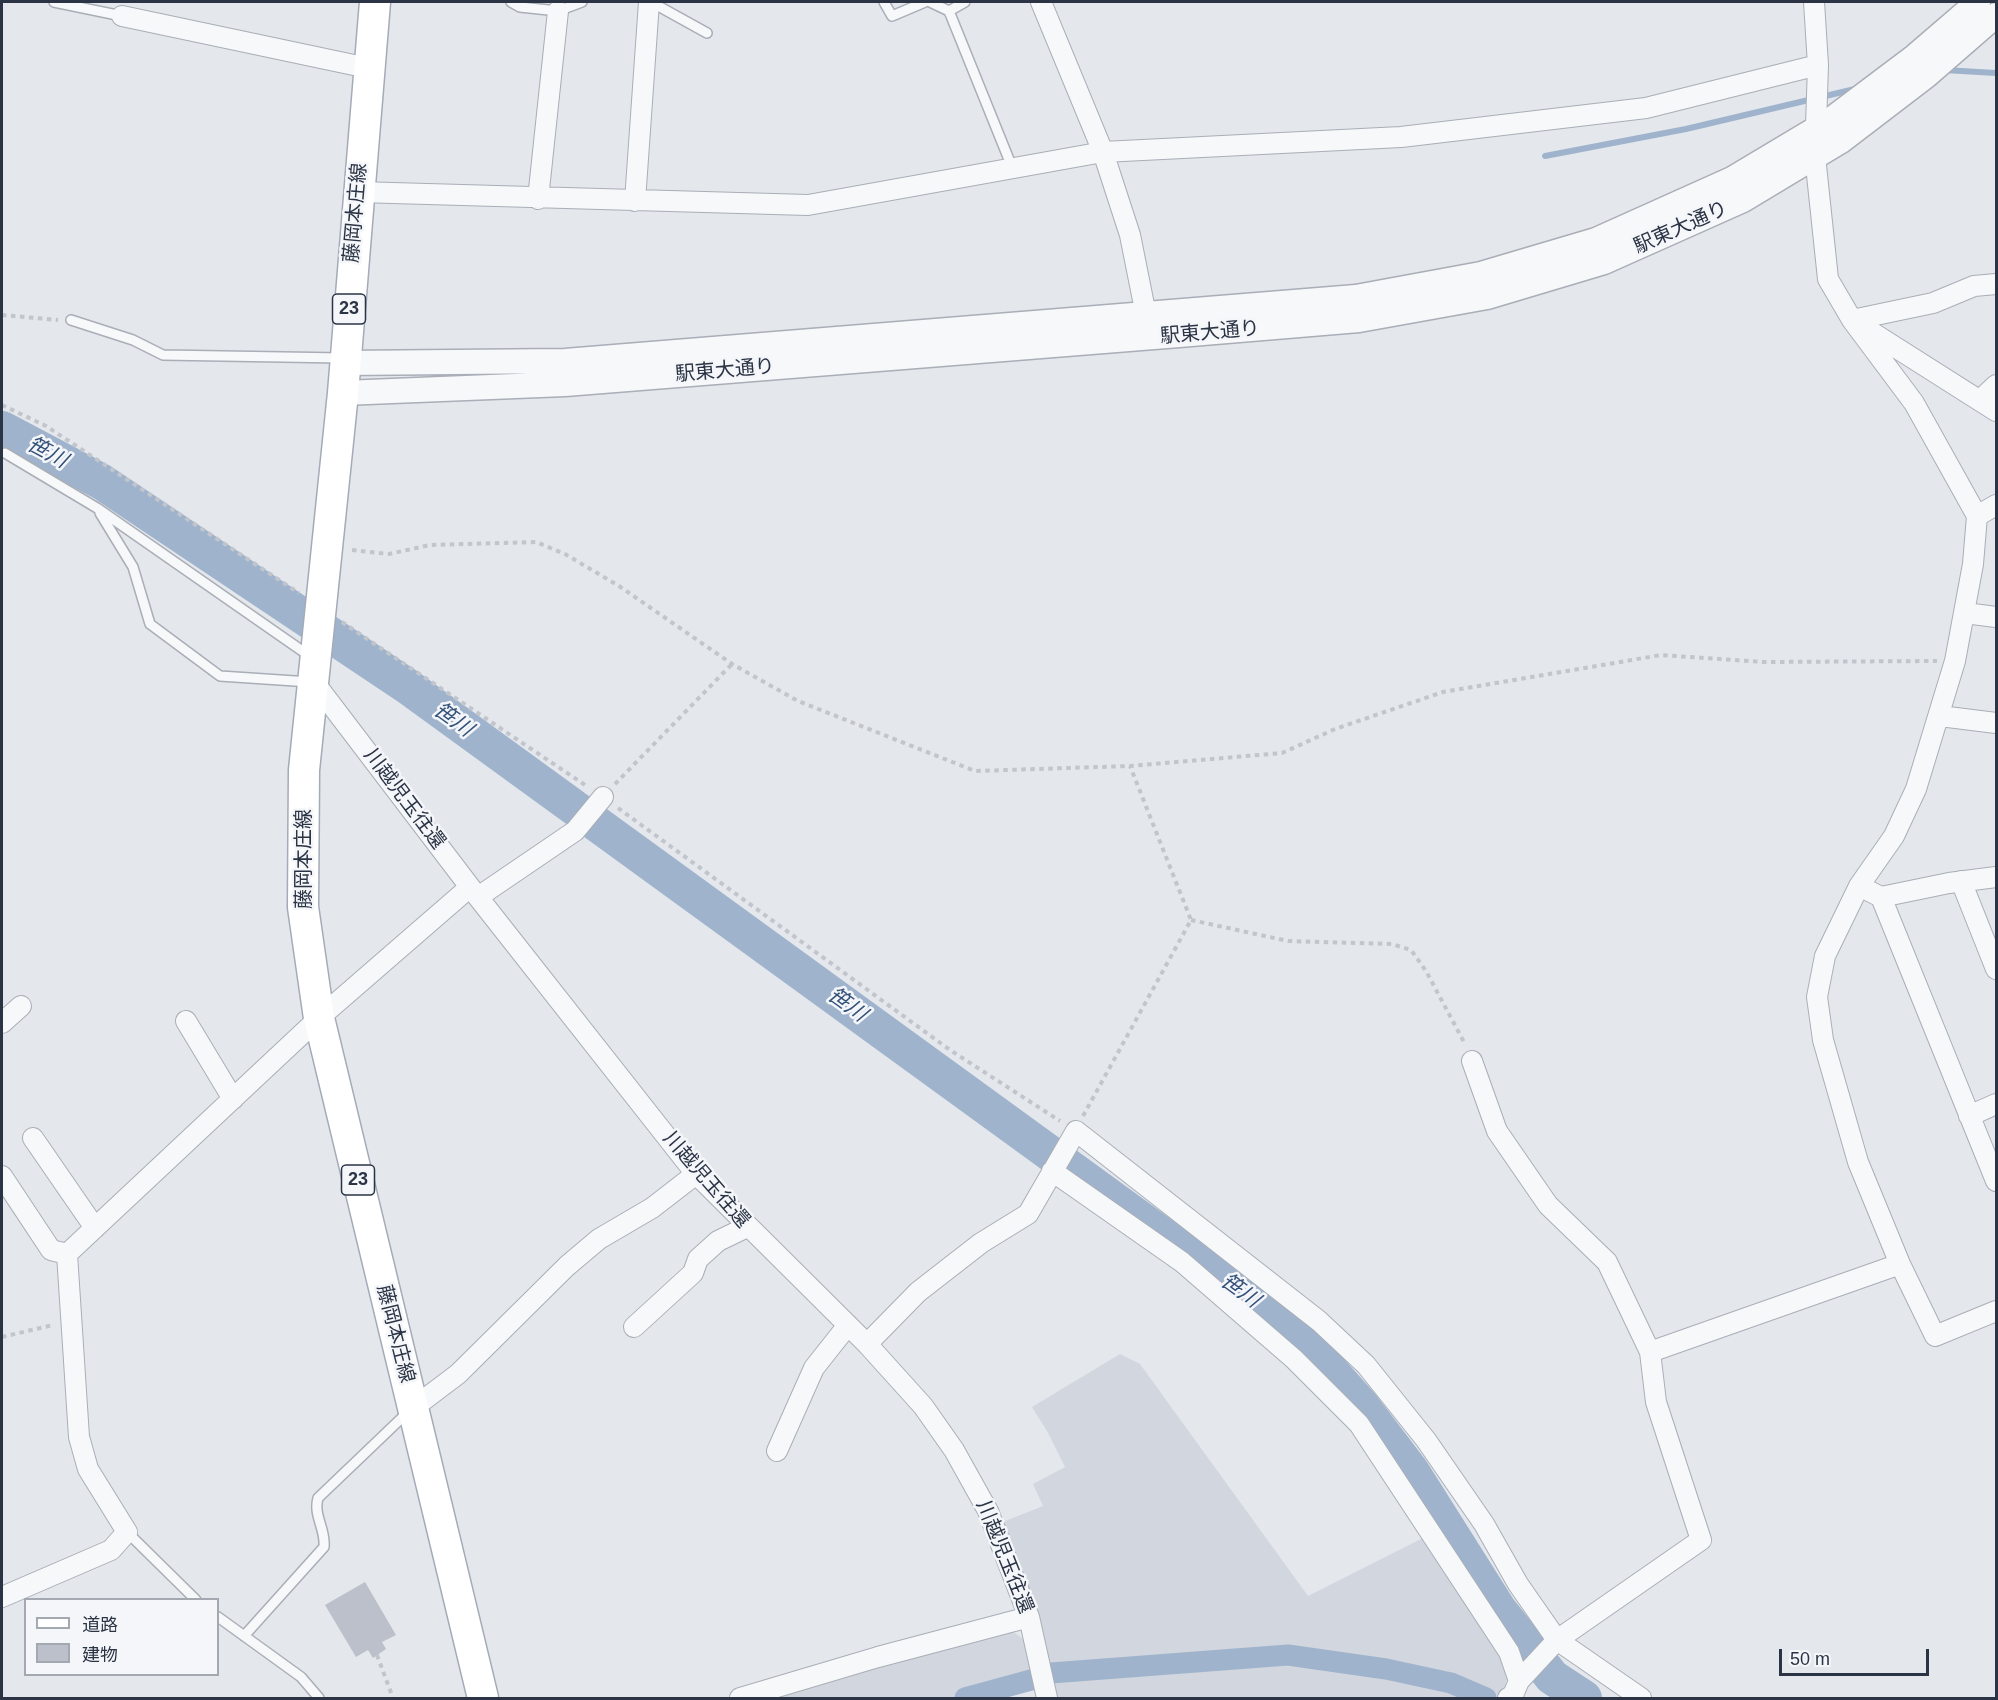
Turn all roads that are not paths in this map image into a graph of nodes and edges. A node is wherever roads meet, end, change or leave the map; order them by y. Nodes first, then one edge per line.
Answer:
1 (54, 2) edge
2 (375, 2) edge
3 (511, 2) edge
4 (582, 2) edge
5 (650, 2) edge
6 (884, 2) edge
7 (925, 2) edge
8 (930, 2) edge
9 (965, 2) edge
10 (1041, 2) edge
11 (1814, 2) edge
12 (1978, 2) edge
13 (950, 11) junction
14 (558, 12) junction
15 (1996, 15) edge
16 (122, 16) joint
17 (707, 33) dead end
18 (1818, 65) junction
19 (369, 68) junction
20 (1815, 128) junction
21 (1103, 152) junction
22 (1815, 156) junction
23 (1012, 167) junction
24 (358, 192) junction
25 (538, 199) junction
26 (635, 201) junction
27 (1996, 284) edge
28 (1146, 315) junction
29 (1852, 320) junction
30 (71, 321) road end
31 (344, 371) junction
32 (1996, 385) edge
33 (1988, 405) edge
34 (6, 453) dead end
35 (1996, 505) edge
36 (97, 508) junction
37 (1977, 516) junction
38 (1965, 613) junction
39 (1996, 617) edge
40 (315, 665) junction
41 (1940, 716) junction
42 (1996, 723) edge
43 (603, 797) road end
44 (1996, 877) edge
45 (1961, 881) junction
46 (1859, 886) junction
47 (474, 892) junction
48 (1881, 897) junction
49 (1996, 969) edge
50 (21, 1006) dead end
51 (319, 1018) junction
52 (186, 1021) dead end
53 (2, 1023) edge
54 (1472, 1061) road end
55 (233, 1099) junction
56 (1996, 1104) edge
57 (1969, 1116) junction
58 (33, 1138) dead end
59 (1052, 1171) junction
60 (696, 1174) junction
61 (2, 1176) edge
62 (1996, 1181) edge
63 (747, 1227) junction
64 (95, 1228) junction
65 (68, 1254) junction
66 (1900, 1263) junction
67 (1996, 1311) edge
68 (848, 1325) junction
69 (634, 1327) dead end
70 (867, 1344) junction
71 (1650, 1352) junction
72 (413, 1408) junction
73 (777, 1451) dead end
74 (128, 1532) junction
75 (2, 1598) edge
76 (195, 1598) edge
77 (1029, 1617) junction
78 (219, 1618) edge
79 (244, 1636) junction
80 (1557, 1640) junction
81 (1524, 1676) junction
82 (319, 1698) edge
83 (483, 1698) edge
84 (740, 1698) edge
85 (1047, 1698) edge
86 (1508, 1698) edge
87 (1641, 1698) edge

1 - 16 lane
2 - 19 main road, 藤岡本庄線 / 23
3 - 14 lane
4 - 14 lane
5 - 17 lane
5 - 26 street
6 - 7 lane
8 - 13 lane
9 - 13 lane
10 - 21 street
11 - 18 street
12 - 20 street, 駅東大通り
13 - 23 lane
14 - 25 street
15 - 22 street, 駅東大通り
16 - 19 street
18 - 20 street
18 - 21 street
19 - 24 main road, 藤岡本庄線 / 23
20 - 22 street
20 - 28 street, 駅東大通り
21 - 23 street
21 - 28 street
22 - 29 street
22 - 31 street, 駅東大通り
23 - 26 street
24 - 25 street
24 - 31 main road, 藤岡本庄線 / 23
25 - 26 street
27 - 29 street
28 - 31 street, 駅東大通り
29 - 33 street
29 - 37 street
30 - 31 lane
31 - 40 main road, 藤岡本庄線 / 23
32 - 33 street
34 - 36 lane
35 - 37 street
36 - 40 lane
36 - 40 lane
37 - 38 street
38 - 39 street
38 - 41 street
40 - 47 street, 川越児玉往還
40 - 51 main road, 藤岡本庄線 / 23
41 - 42 street
41 - 46 street
43 - 47 street
44 - 45 street
45 - 48 street
45 - 49 street
46 - 48 street
46 - 66 street
47 - 51 street
47 - 60 street, 川越児玉往還
48 - 57 street
50 - 53 street
51 - 55 street
51 - 72 main road, 藤岡本庄線 / 23
52 - 55 street
54 - 71 street
55 - 64 street
56 - 57 street
57 - 62 street
58 - 64 street
59 - 70 street
59 - 80 street
59 - 81 street
60 - 63 street, 川越児玉往還
60 - 72 street
61 - 65 street
63 - 68 street, 川越児玉往還
63 - 69 street
64 - 65 street
65 - 74 street
66 - 67 street
66 - 71 street
68 - 70 street, 川越児玉往還
68 - 73 street
70 - 77 street, 川越児玉往還
71 - 80 street
72 - 79 lane
72 - 83 main road, 藤岡本庄線 / 23
74 - 75 street
74 - 76 lane
77 - 84 street
77 - 85 street, 川越児玉往還
78 - 79 lane
79 - 82 lane
80 - 81 street
80 - 87 street
81 - 86 street

